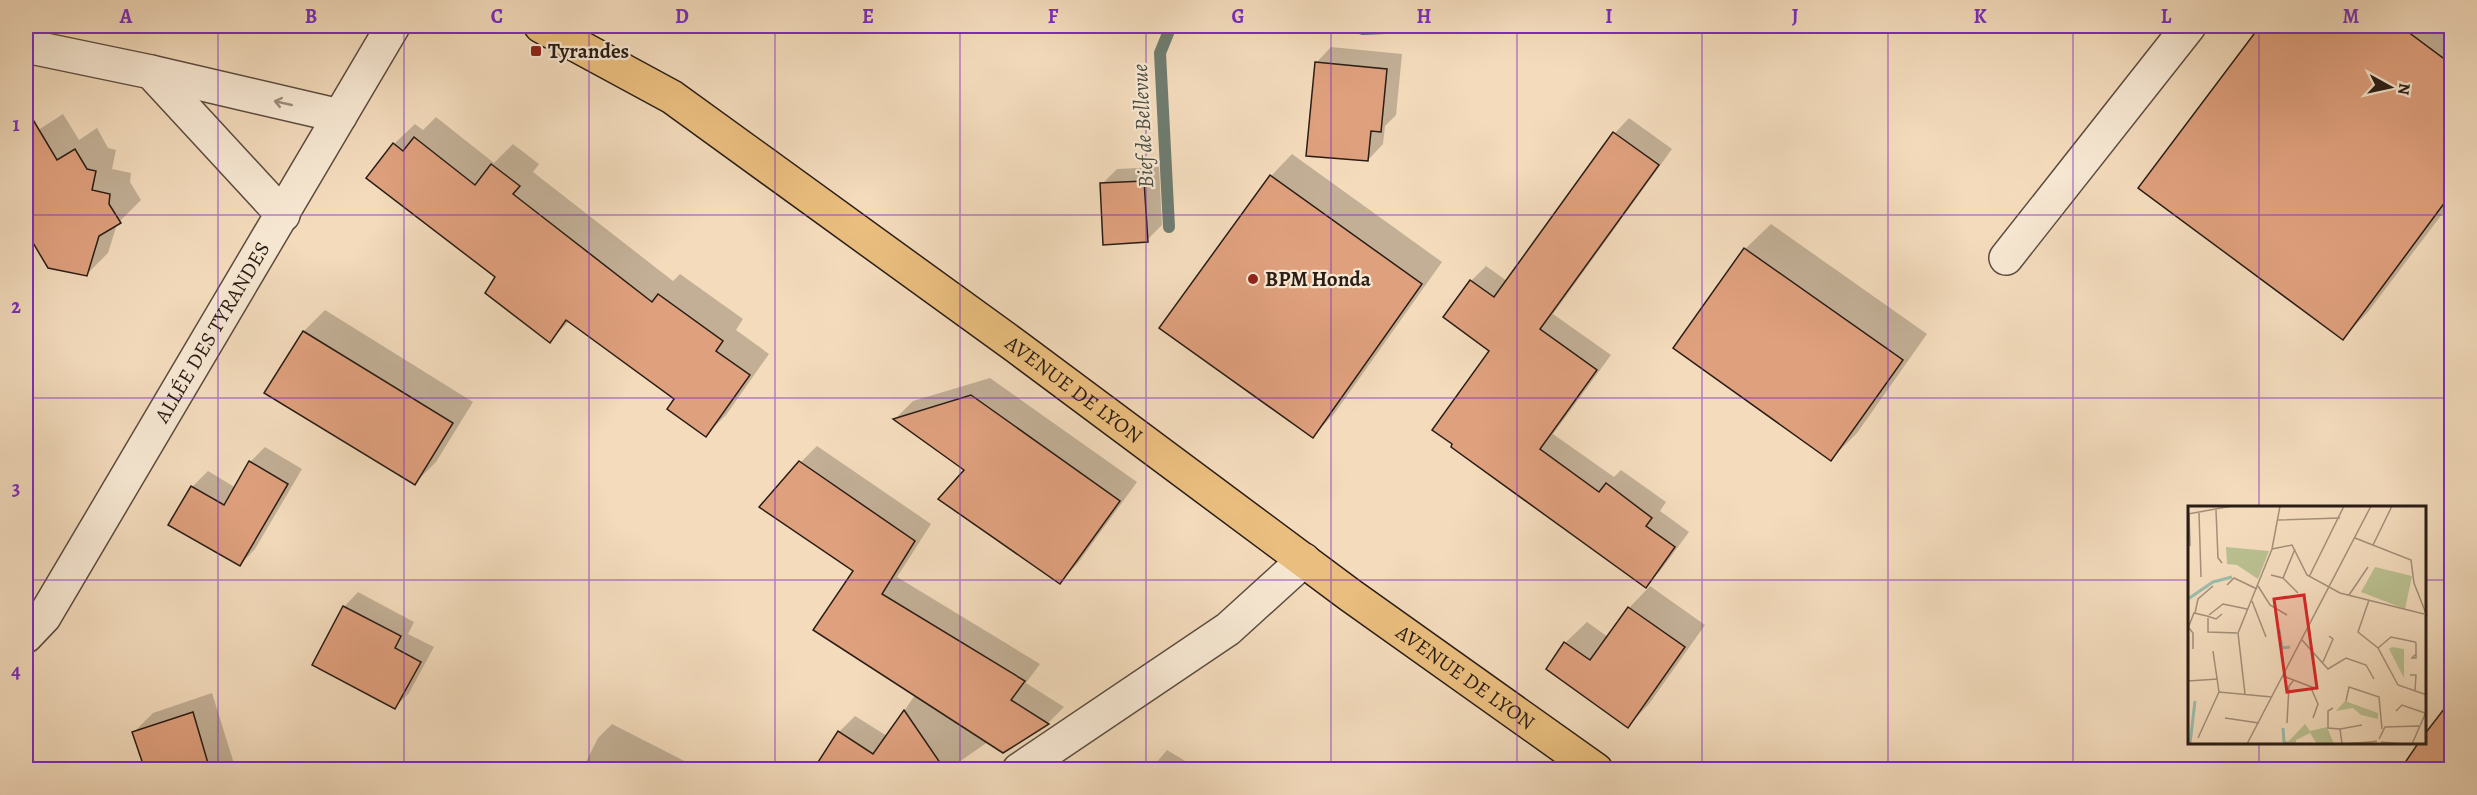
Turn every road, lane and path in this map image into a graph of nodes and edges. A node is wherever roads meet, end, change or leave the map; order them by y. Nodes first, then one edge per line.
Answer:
1 (393, 26) edge
2 (541, 26) edge
3 (2189, 26) edge
4 (26, 46) edge
5 (151, 72) junction
6 (340, 116) junction
7 (283, 215) junction
8 (2006, 258) dead end
9 (1304, 560) junction
10 (26, 636) edge
11 (1019, 770) edge
12 (1596, 770) edge

1 - 6 street, ALLÉE DES TYRANDES
2 - 9 main road, AVENUE DE LYON
3 - 8 street
4 - 5 street
6 -> 5 street
5 - 7 street
6 - 7 street, ALLÉE DES TYRANDES
7 - 10 street, ALLÉE DES TYRANDES
9 - 11 street
9 - 12 main road, AVENUE DE LYON

